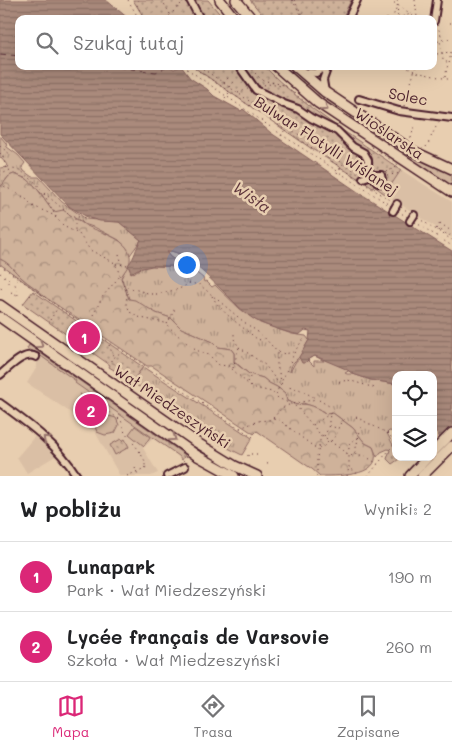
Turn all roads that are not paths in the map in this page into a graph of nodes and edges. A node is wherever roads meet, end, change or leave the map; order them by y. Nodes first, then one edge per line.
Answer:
1 (190, 0) edge
2 (220, 0) edge
3 (236, 0) edge
4 (357, 0) edge
5 (437, 0) edge
6 (198, 15) edge
7 (232, 15) edge
8 (249, 15) edge
9 (350, 15) edge
10 (437, 24) edge
11 (241, 70) edge
12 (281, 70) edge
13 (299, 70) edge
14 (302, 70) edge
15 (321, 70) edge
16 (326, 70) edge
17 (325, 92) junction
18 (359, 99) dead end
19 (452, 118) edge
20 (452, 169) edge
21 (363, 178) road end
22 (452, 192) edge
23 (0, 305) edge
24 (0, 317) edge
25 (36, 357) dead end
26 (0, 375) edge
27 (0, 403) edge
28 (452, 433) edge
29 (452, 446) edge
30 (437, 448) edge
31 (424, 461) edge
32 (184, 464) road end
33 (235, 474) edge
34 (77, 476) edge
35 (169, 476) edge
36 (257, 476) edge
37 (410, 476) edge
38 (422, 476) edge

1 - 6 street
2 - 7 main road
3 - 8 main road
4 - 9 street
5 - 10 street
11 - 21 street
12 -> 22 main road, Wioślarska
13 - 17 main road
14 - 15 street
16 - 17 street
17 - 20 main road, Wioślarska
18 - 19 street, Solec
23 - 33 main road, Wał Miedzeszyński
24 -> 33 main road, Wał Miedzeszyński
25 - 26 street
34 -> 27 street
28 - 30 main road
29 - 38 main road
31 - 37 main road
32 - 35 street
33 - 36 main road, Wał Miedzeszyński

